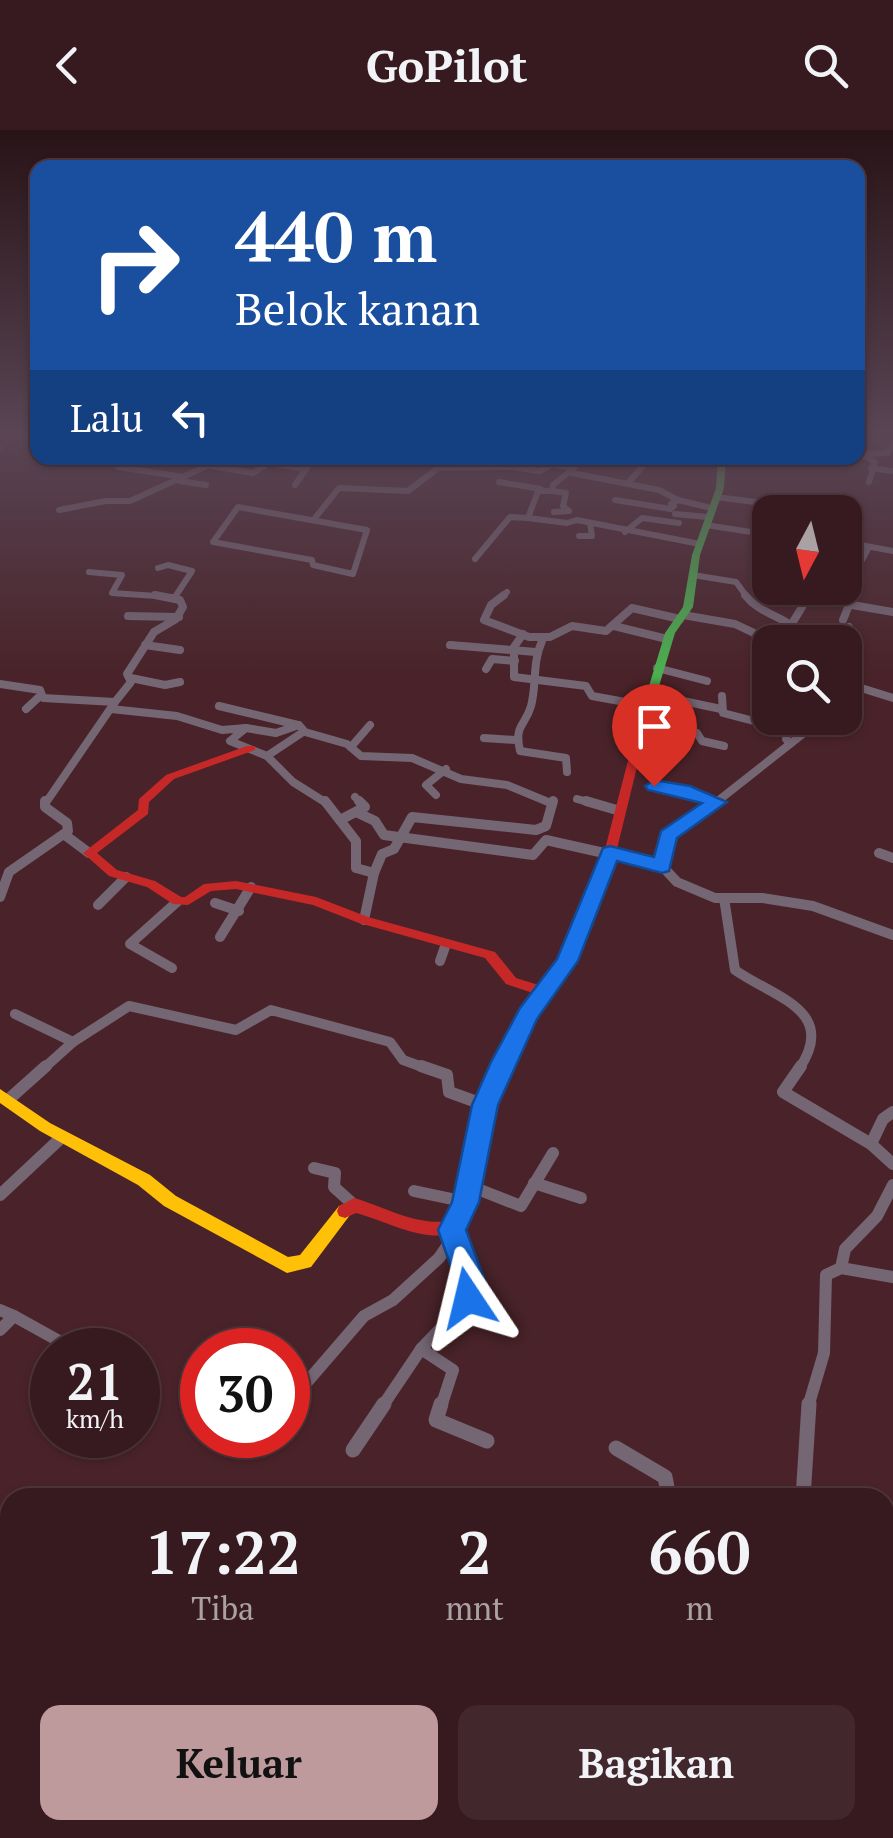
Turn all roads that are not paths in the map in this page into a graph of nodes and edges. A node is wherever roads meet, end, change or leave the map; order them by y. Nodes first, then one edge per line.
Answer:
1 (234, 514) edge
2 (282, 514) edge
3 (318, 514) edge
4 (530, 514) edge
5 (675, 514) dead end
6 (680, 514) edge
7 (709, 514) edge
8 (714, 514) edge
9 (315, 518) junction
10 (528, 518) junction
11 (590, 523) junction
12 (679, 523) dead end
13 (625, 532) junction
14 (752, 532) edge
15 (578, 536) dead end
16 (700, 544) junction
17 (862, 545) edge
18 (870, 547) junction
19 (889, 550) edge
20 (476, 559) dead end
21 (862, 560) edge
22 (158, 568) dead end
23 (89, 572) dead end
24 (693, 575) junction
25 (506, 592) dead end
26 (174, 597) junction
27 (803, 605) edge
28 (852, 605) joint
29 (893, 612) edge
30 (128, 616) dead end
31 (178, 616) junction
32 (682, 617) junction
33 (793, 622) junction
34 (795, 625) edge
35 (846, 625) edge
36 (614, 626) junction
37 (752, 631) edge
38 (523, 634) junction
39 (668, 639) junction
40 (542, 640) junction
41 (145, 645) junction
42 (450, 645) dead end
43 (476, 647) junction
44 (514, 649) junction
45 (180, 650) dead end
46 (536, 652) junction
47 (471, 656) dead end
48 (514, 660) junction
49 (657, 668) junction
50 (486, 669) dead end
51 (130, 678) junction
52 (532, 680) junction
53 (706, 681) dead end
54 (180, 682) dead end
55 (0, 684) edge
56 (862, 689) edge
57 (650, 694) junction
58 (40, 696) junction
59 (722, 696) dead end
60 (893, 698) edge
61 (113, 706) junction
62 (220, 706) dead end
63 (26, 709) dead end
64 (721, 709) junction
65 (644, 721) junction
66 (370, 725) dead end
67 (246, 728) junction
68 (301, 728) junction
69 (801, 735) edge
70 (484, 738) dead end
71 (515, 740) junction
72 (790, 744) junction
73 (724, 746) dead end
74 (351, 747) junction
75 (251, 748) junction
76 (266, 756) junction
77 (446, 770) junction
78 (567, 772) dead end
79 (654, 786) dead end
80 (436, 794) dead end
81 (355, 797) dead end
82 (577, 799) dead end
83 (717, 802) junction
84 (620, 811) junction
85 (356, 812) junction
86 (340, 820) junction
87 (65, 835) junction
88 (398, 838) junction
89 (90, 852) junction
90 (610, 853) junction
91 (879, 853) dead end
92 (893, 858) edge
93 (662, 866) junction
94 (5, 874) edge
95 (374, 874) junction
96 (126, 877) junction
97 (251, 887) junction
98 (0, 897) edge
99 (727, 898) junction
100 (178, 901) junction
101 (215, 903) dead end
102 (98, 905) dead end
103 (240, 910) junction
104 (364, 920) junction
105 (893, 935) edge
106 (220, 937) dead end
107 (446, 944) junction
108 (440, 961) dead end
109 (172, 968) dead end
110 (548, 993) junction
111 (15, 1014) dead end
112 (72, 1042) junction
113 (4, 1098) edge
114 (485, 1105) junction
115 (893, 1112) edge
116 (62, 1136) junction
117 (871, 1144) junction
118 (554, 1153) dead end
119 (893, 1164) edge
120 (314, 1168) dead end
121 (534, 1183) junction
122 (470, 1186) junction
123 (893, 1186) edge
124 (414, 1192) dead end
125 (0, 1195) edge
126 (582, 1198) dead end
127 (466, 1202) junction
128 (354, 1204) junction
129 (453, 1233) junction
130 (841, 1268) junction
131 (893, 1277) edge
132 (7, 1313) edge
133 (35, 1328) edge
134 (0, 1330) edge
135 (421, 1349) junction
136 (310, 1379) edge
137 (487, 1441) dead end
138 (616, 1448) dead end
139 (353, 1450) dead end
140 (667, 1488) edge
141 (803, 1488) edge

1 - 9 street
2 - 9 street
3 - 9 street
4 - 10 street
5 - 6 street
7 - 16 street
8 - 14 street
10 - 11 street
10 - 20 street
11 - 13 street
11 - 15 street
12 - 13 street
13 - 16 street
16 - 24 street
17 - 18 street
18 - 19 street
18 - 21 street
22 - 26 street
23 - 26 street
24 - 32 street
24 - 33 street
25 - 38 street
26 - 31 street
27 - 33 street
28 - 29 street
28 - 35 street
30 - 31 street
31 - 41 street
32 - 36 street
32 - 37 street
32 - 39 street
33 - 34 street
36 - 39 street
36 - 40 street
38 - 40 street
38 - 44 street
39 - 49 street
40 - 46 street
41 - 45 street
41 - 51 street
42 - 43 street
43 - 44 street
43 - 47 street
44 - 46 street
44 - 48 street
46 - 52 street
48 - 50 street
48 - 52 street
49 - 53 street
49 - 57 street
51 - 54 street
51 - 61 street
52 - 65 street
52 - 71 street
55 - 58 street
56 - 60 street
57 - 64 street
57 - 65 street
58 - 61 street
58 - 63 street
59 - 64 street
61 - 67 street
61 - 87 street
62 - 68 street
64 - 72 street
65 - 73 street
65 - 84 street
66 - 74 street
67 - 68 street
67 - 75 street
68 - 74 street
68 - 76 street
69 - 72 street
70 - 71 street
71 - 78 street
72 - 83 street
74 - 77 street
75 - 76 street
75 - 89 street
76 - 86 street
77 - 80 street
77 - 88 street
79 - 83 street
81 - 85 street
82 - 84 street
83 - 93 street
84 - 90 street
85 - 86 street
85 - 88 street
86 - 95 street
87 - 89 street
87 - 94 street
88 - 90 street
88 - 95 street
89 - 96 street
90 - 93 street
90 - 110 street
91 - 92 street
93 - 99 street
94 - 98 street
95 - 104 street
96 - 100 street
96 - 102 street
97 - 100 street
97 - 103 street
97 - 104 street
99 - 105 street
99 - 117 street
100 - 109 street
101 - 103 street
103 - 106 street
104 - 107 street
107 - 108 street
107 - 110 street
110 - 114 street
111 - 112 street
112 - 113 street
112 - 114 street
113 - 116 street
114 - 122 street
115 - 117 street
116 - 125 street
116 - 128 street
117 - 119 street
118 - 121 street
120 - 128 street
121 - 122 street
121 - 126 street
122 - 127 street
123 - 130 street
124 - 127 street
127 - 129 street
128 - 129 street
129 - 135 street
129 - 136 street
130 - 131 street
130 - 141 street
132 - 133 street
132 - 134 street
135 - 137 street
135 - 139 street
138 - 140 street

